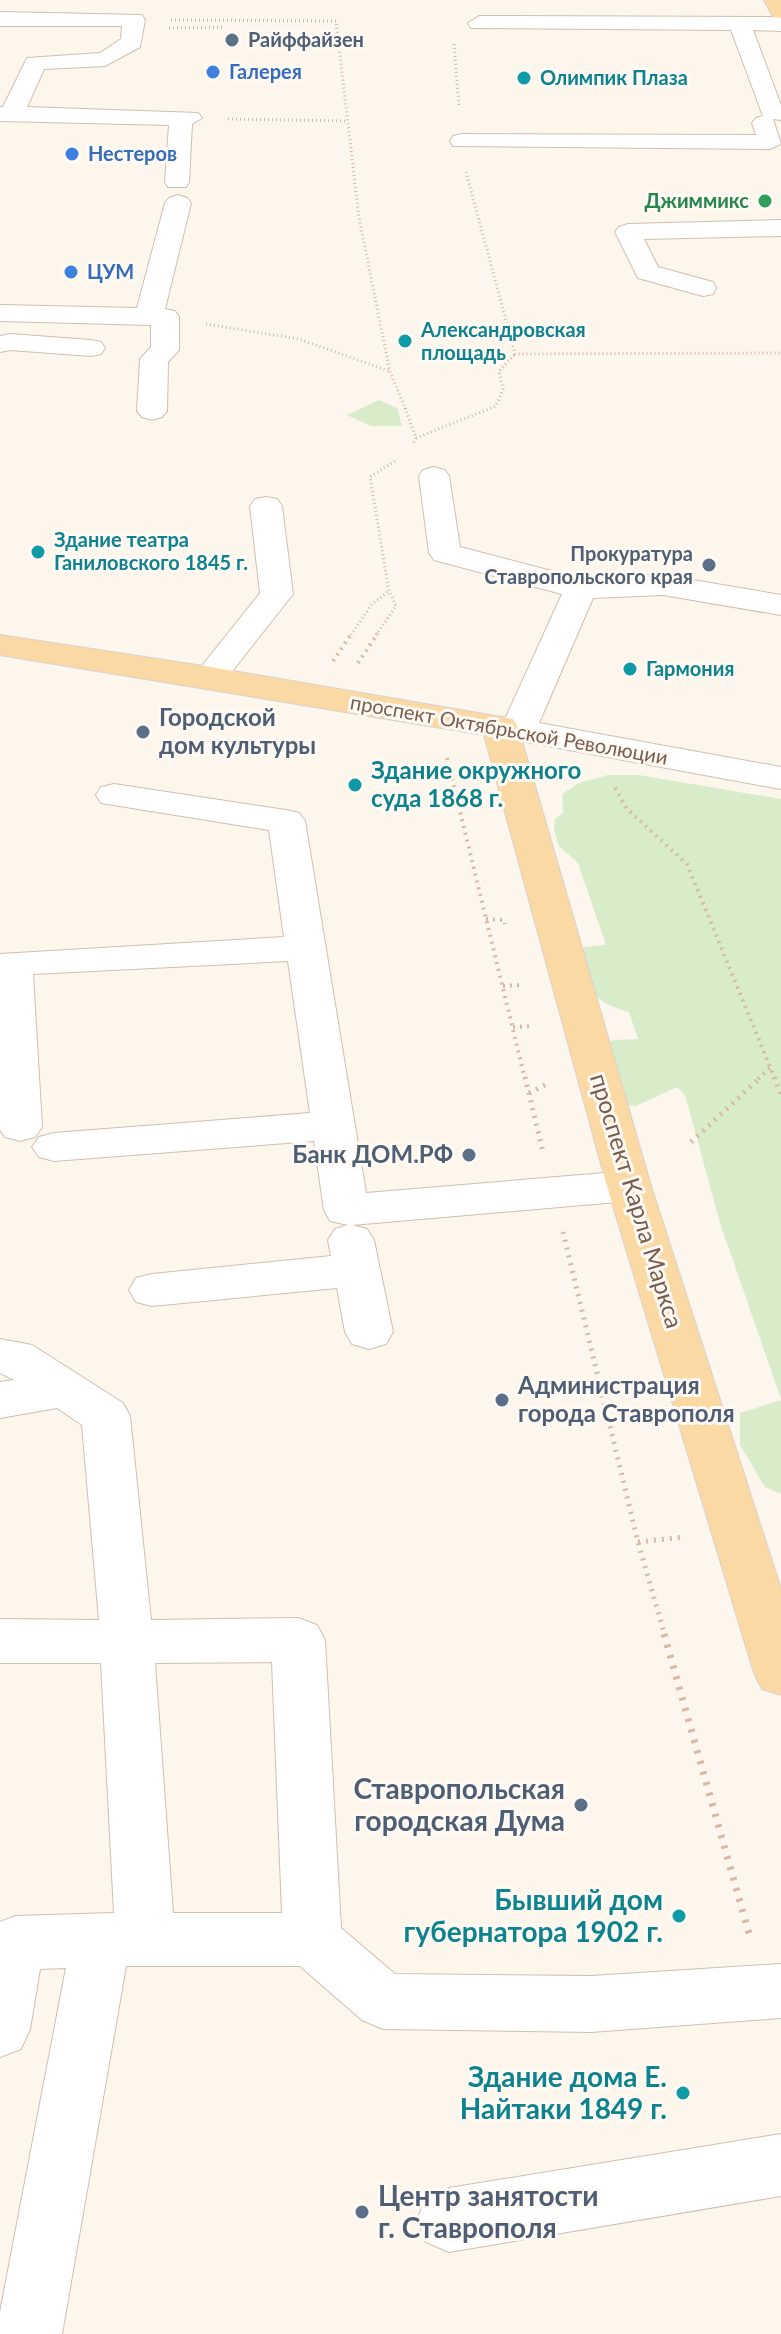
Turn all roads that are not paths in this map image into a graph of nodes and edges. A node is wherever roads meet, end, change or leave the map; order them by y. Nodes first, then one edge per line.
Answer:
1 (755, 0) edge
2 (779, 10) edge
3 (0, 19) edge
4 (479, 23) dead end
5 (740, 24) junction
6 (6, 114) edge
7 (772, 120) edge
8 (462, 141) road end
9 (781, 228) edge
10 (703, 288) dead end
11 (0, 313) edge
12 (157, 316) junction
13 (0, 344) edge
14 (91, 348) dead end
15 (152, 411) dead end
16 (434, 476) dead end
17 (266, 506) dead end
18 (581, 589) junction
19 (781, 605) edge
20 (0, 645) edge
21 (210, 677) junction
22 (509, 729) junction
23 (781, 778) edge
24 (114, 795) dead end
25 (305, 948) junction
26 (333, 1125) junction
27 (629, 1186) junction
28 (346, 1210) junction
29 (357, 1270) junction
30 (152, 1290) dead end
31 (369, 1332) dead end
32 (0, 1356) edge
33 (66, 1389) junction
34 (0, 1400) edge
35 (0, 1641) edge
36 (127, 1642) junction
37 (781, 1673) edge
38 (123, 1940) junction
39 (312, 1940) junction
40 (773, 1991) edge
41 (0, 2029) edge
42 (781, 2165) edge
43 (449, 2220) dead end
44 (29, 2334) edge

1 - 2 street
2 - 5 street
3 - 6 street
4 - 5 street
5 - 7 street
6 - 12 street
7 - 8 street
9 - 10 street
11 - 12 street
12 - 15 street
13 - 14 street
16 - 18 street
17 - 21 street
18 - 19 street
18 - 22 street
20 - 21 main road, проспект Октябрьской Революции
21 - 22 main road, проспект Октябрьской Революции
22 - 23 street, проспект Октябрьской Революции
22 - 27 main road, проспект Карла Маркса
24 - 25 street
25 - 26 street
25 - 26 street
26 - 28 street
27 - 28 street
27 - 37 main road, проспект Карла Маркса
28 - 29 street
29 - 30 street
29 - 31 street
32 - 33 street
33 - 34 street
33 - 36 street
35 - 36 street
36 - 38 street
36 - 39 street
38 - 39 street
38 - 41 street
38 - 44 street
39 - 40 street
42 - 43 street

